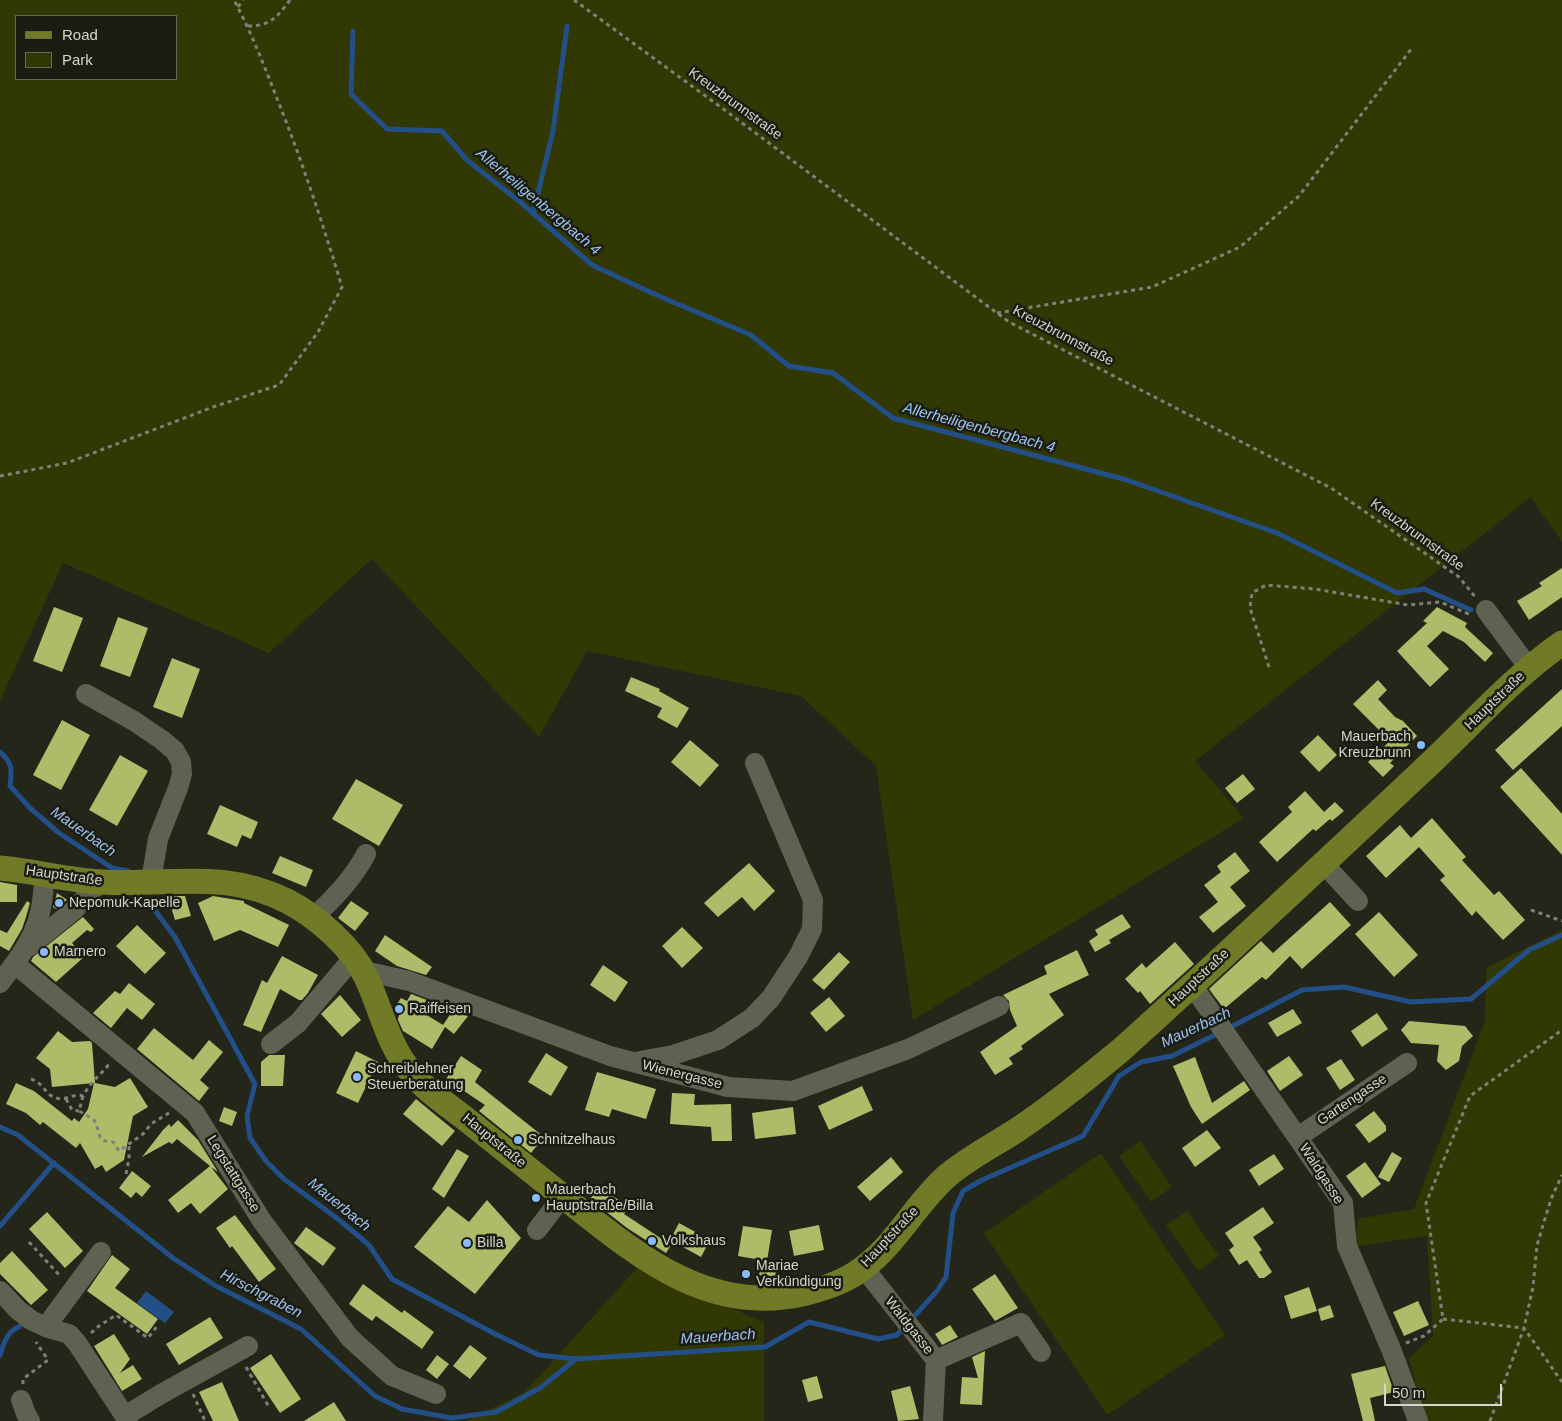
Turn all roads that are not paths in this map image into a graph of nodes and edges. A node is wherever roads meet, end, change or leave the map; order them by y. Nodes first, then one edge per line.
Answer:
1 (1486, 610) road end
2 (1562, 643) edge
3 (1529, 668) junction
4 (86, 694) dead end
5 (755, 763) dead end
6 (366, 854) dead end
7 (1323, 863) junction
8 (0, 868) edge
9 (44, 875) junction
10 (100, 882) junction
11 (140, 882) junction
12 (1358, 901) dead end
13 (313, 918) junction
14 (20, 957) junction
15 (359, 964) junction
16 (0, 983) edge
17 (1192, 984) junction
18 (999, 1006) dead end
19 (271, 1044) dead end
20 (633, 1062) junction
21 (1407, 1063) dead end
22 (1298, 1137) junction
23 (562, 1196) junction
24 (537, 1230) dead end
25 (101, 1252) dead end
26 (864, 1268) junction
27 (0, 1291) edge
28 (40, 1333) junction
29 (243, 1349) road end
30 (1041, 1352) dead end
31 (936, 1360) junction
32 (436, 1394) dead end
33 (21, 1400) road end
34 (127, 1419) edge
35 (30, 1421) edge
36 (933, 1421) edge
37 (1418, 1421) edge

1 - 3 street
2 - 3 main road, Hauptstraße
3 - 7 main road, Hauptstraße
4 - 11 street
5 - 20 street
6 - 13 street
7 - 12 street
7 - 17 main road, Hauptstraße
8 - 9 main road, Hauptstraße
9 - 10 main road, Hauptstraße
9 - 14 street
10 - 11 main road, Hauptstraße
10 - 14 street
11 - 13 main road, Hauptstraße
13 - 15 main road, Hauptstraße
14 - 16 street
14 - 32 street, Legstattgasse
15 - 19 street
15 - 20 street, Wienergasse
15 - 23 main road, Hauptstraße
17 - 22 street, Waldgasse
17 - 26 main road, Hauptstraße
18 - 20 street, Wienergasse
21 - 22 street, Gartengasse
22 - 37 street, Waldgasse
23 - 24 street
23 - 26 main road, Hauptstraße
25 - 28 street
26 - 31 street, Waldgasse
27 - 28 street
28 - 34 street
29 - 34 street
30 - 31 street
31 - 36 street, Waldgasse
33 - 35 street

